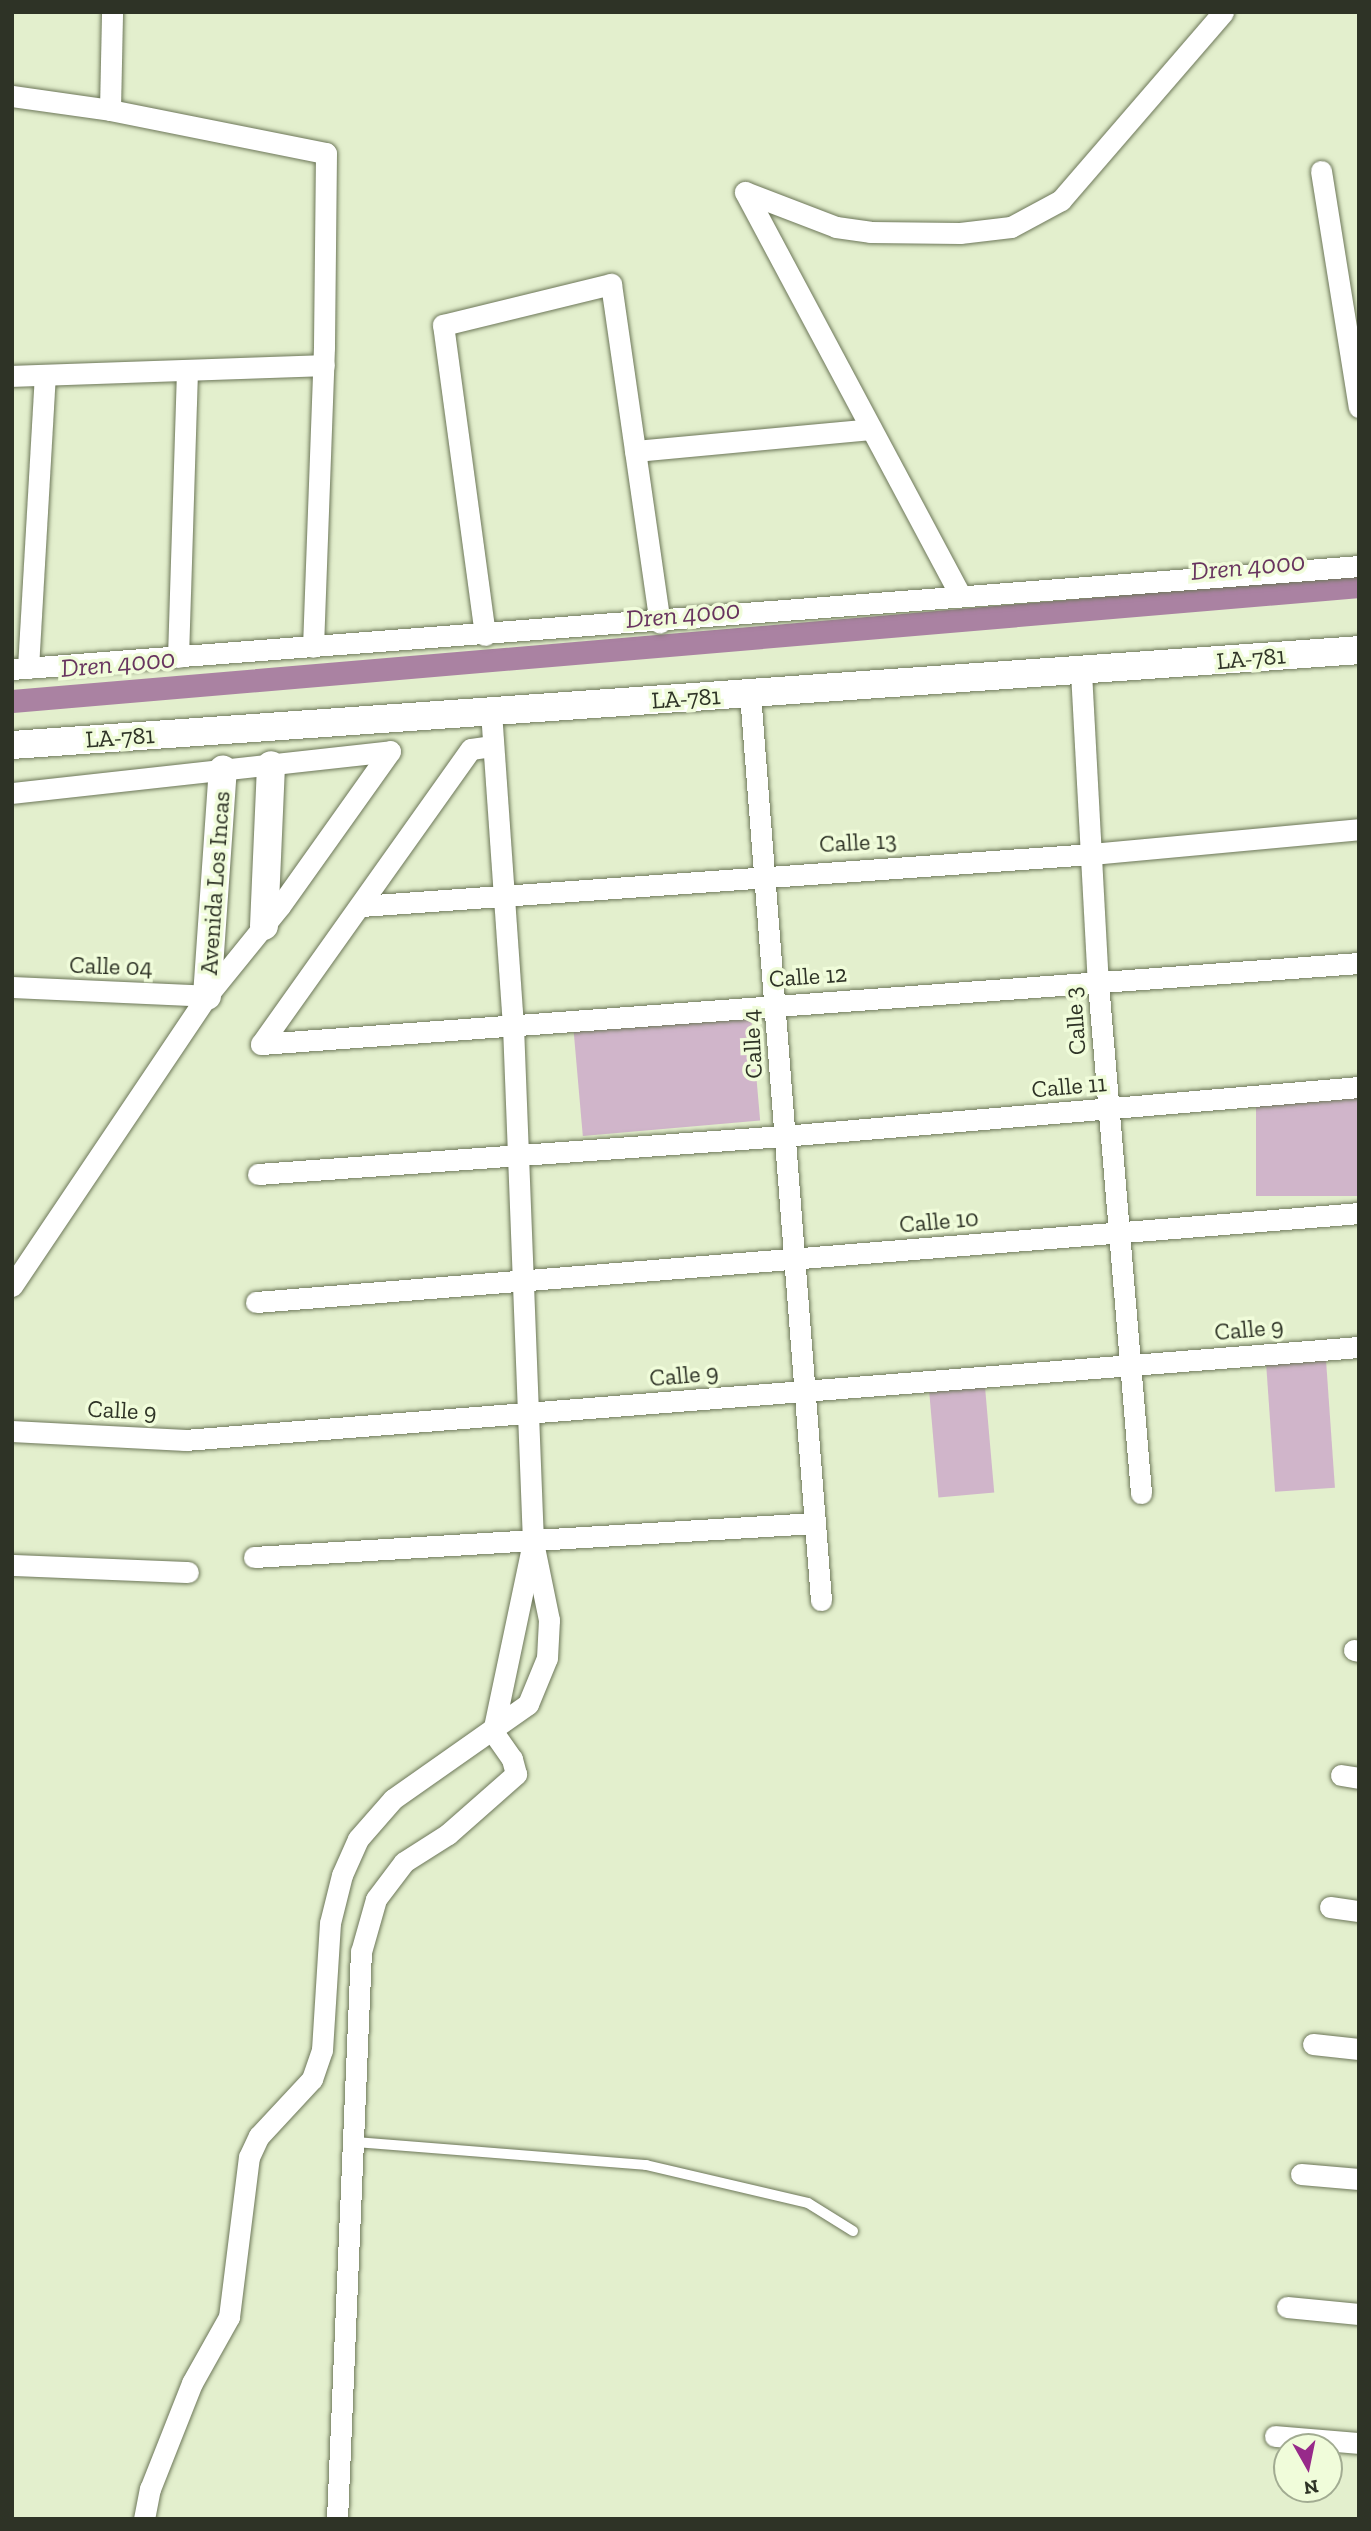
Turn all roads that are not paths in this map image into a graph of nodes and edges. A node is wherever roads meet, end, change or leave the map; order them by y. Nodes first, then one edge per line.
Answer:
1 (113, 12) edge
2 (1223, 12) edge
3 (12, 96) edge
4 (110, 110) junction
5 (1321, 171) dead end
6 (324, 365) junction
7 (187, 370) junction
8 (45, 375) junction
9 (12, 376) edge
10 (1359, 407) edge
11 (871, 429) junction
12 (635, 451) junction
13 (1359, 566) edge
14 (960, 594) junction
15 (660, 622) junction
16 (485, 635) junction
17 (313, 647) junction
18 (1359, 650) edge
19 (178, 657) junction
20 (20, 668) edge
21 (1081, 672) junction
22 (750, 694) junction
23 (491, 712) junction
24 (12, 745) edge
25 (493, 746) junction
26 (271, 765) junction
27 (223, 770) junction
28 (12, 793) edge
29 (1359, 829) edge
30 (1091, 854) junction
31 (766, 874) junction
32 (502, 894) junction
33 (361, 906) junction
34 (264, 926) junction
35 (1359, 963) edge
36 (1098, 983) junction
37 (12, 987) edge
38 (207, 996) junction
39 (777, 1004) junction
40 (513, 1026) junction
41 (1359, 1087) edge
42 (1108, 1109) junction
43 (783, 1136) junction
44 (518, 1153) junction
45 (258, 1174) dead end
46 (1359, 1213) edge
47 (1118, 1232) junction
48 (794, 1259) junction
49 (524, 1282) junction
50 (12, 1286) edge
51 (256, 1302) dead end
52 (1359, 1347) edge
53 (1129, 1366) junction
54 (803, 1391) junction
55 (531, 1414) junction
56 (12, 1431) edge
57 (1141, 1493) dead end
58 (814, 1523) junction
59 (533, 1542) junction
60 (254, 1557) dead end
61 (12, 1565) edge
62 (188, 1572) dead end
63 (821, 1600) dead end
64 (493, 1732) junction
65 (1329, 1907) dead end
66 (1359, 1910) edge
67 (1313, 2044) dead end
68 (1359, 2049) edge
69 (354, 2142) junction
70 (1301, 2174) dead end
71 (1359, 2179) edge
72 (853, 2231) dead end
73 (1287, 2307) dead end
74 (1359, 2314) edge
75 (144, 2519) edge
76 (337, 2519) edge

1 - 4 street
2 - 11 street
3 - 4 street
4 - 6 street
5 - 10 street
6 - 7 street
6 - 17 street
7 - 8 street
7 - 19 street
8 - 9 street
8 - 20 street
11 - 12 street
11 - 14 street
12 - 15 street
12 - 16 street
13 - 14 street
14 - 15 street
15 - 16 street
16 - 17 street
17 - 19 street
18 - 21 street, LA-781 / LA-781
19 - 20 street
21 - 22 street, LA-781 / LA-781
21 - 30 street, Calle 3
22 - 23 street, LA-781 / LA-781
22 - 31 street, Calle 4
23 - 24 street, LA-781 / LA-781
23 - 25 street
25 - 32 street
25 - 33 street
26 - 27 street
26 - 34 street, Avenida Los Incas
26 - 34 street
27 - 28 street
27 - 38 street, Avenida Los Incas
29 - 30 street, Calle 13
30 - 31 street, Calle 13
30 - 36 street, Calle 3
31 - 32 street, Calle 13
31 - 39 street, Calle 4
32 - 33 street, Calle 13
32 - 40 street
33 - 40 street, Calle 12
34 - 38 street
35 - 36 street, Calle 12
36 - 39 street, Calle 12
36 - 42 street, Calle 3
37 - 38 street, Calle 04
38 - 50 street
39 - 40 street, Calle 12
39 - 43 street, Calle 4
40 - 44 street
41 - 42 street, Calle 11
42 - 43 street, Calle 11
42 - 47 street, Calle 3
43 - 44 street, Calle 11
43 - 48 street, Calle 4
44 - 45 street, Calle 11
44 - 49 street
46 - 47 street, Calle 10
47 - 48 street, Calle 10
47 - 53 street, Calle 3
48 - 49 street, Calle 10
48 - 54 street, Calle 4
49 - 51 street, Calle 10
49 - 55 street
52 - 53 street, Calle 9
53 - 54 street, Calle 9
53 - 57 street, Calle 3
54 - 55 street, Calle 9
54 - 58 street, Calle 4
55 - 56 street, Calle 9
55 - 59 street
58 - 59 street
58 - 63 street, Calle 4
59 - 60 street
59 - 64 street
59 - 64 street
61 - 62 street
64 - 69 street
64 - 75 street
65 - 66 street
67 - 68 street
69 - 72 lane
69 - 76 street
70 - 71 street
73 - 74 street

